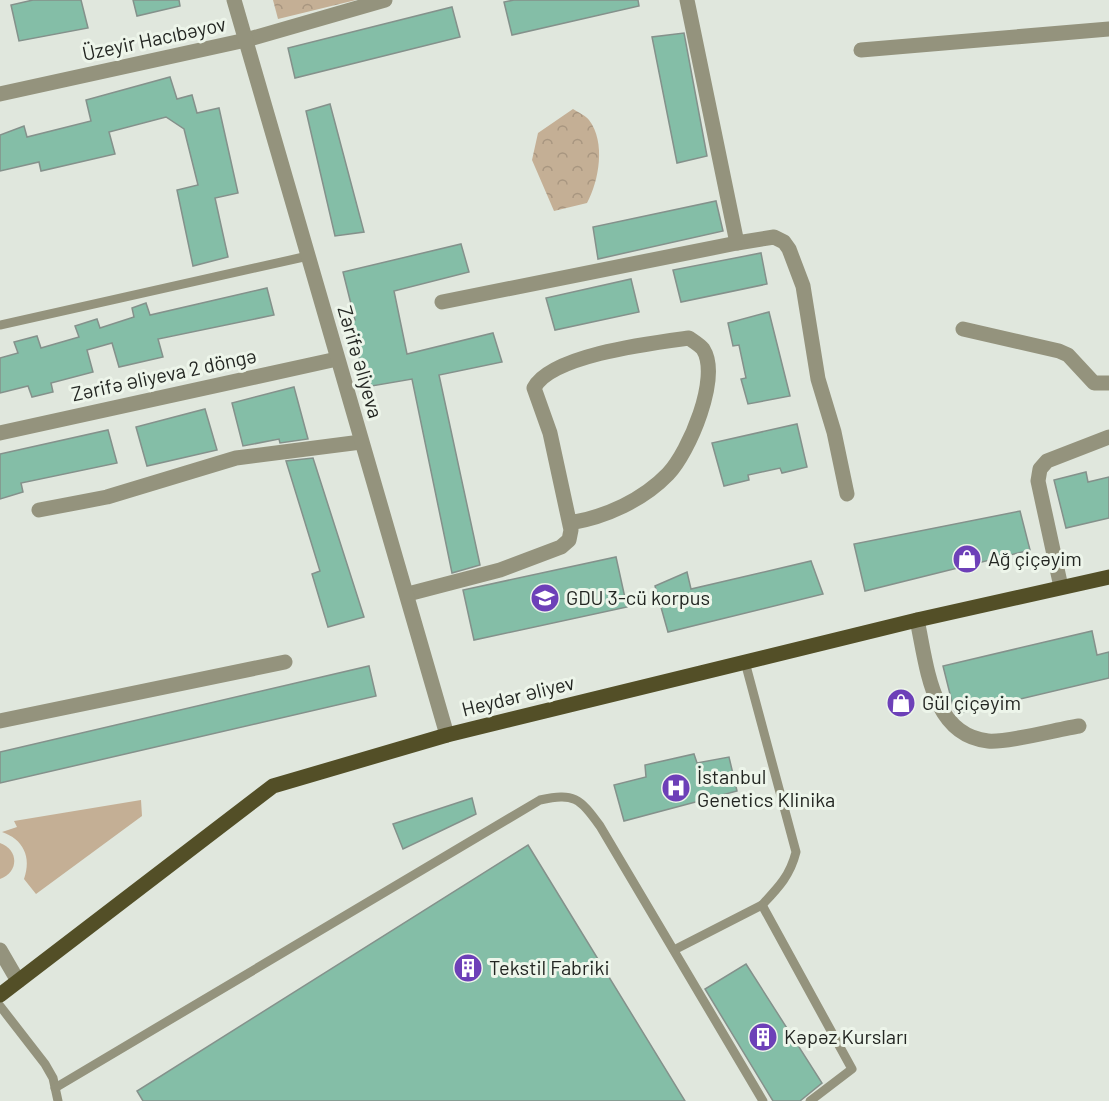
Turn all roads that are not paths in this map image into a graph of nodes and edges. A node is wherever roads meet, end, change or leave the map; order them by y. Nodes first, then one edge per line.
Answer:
1 (234, 0) edge
2 (385, 0) edge
3 (687, 0) edge
4 (1109, 29) edge
5 (246, 40) junction
6 (861, 50) dead end
7 (0, 92) edge
8 (737, 243) junction
9 (308, 256) junction
10 (442, 302) dead end
11 (0, 325) edge
12 (963, 328) dead end
13 (337, 359) junction
14 (1109, 383) edge
15 (0, 432) edge
16 (1109, 437) edge
17 (361, 442) junction
18 (847, 494) dead end
19 (39, 510) dead end
20 (570, 523) junction
21 (1109, 577) edge
22 (1061, 587) junction
23 (408, 594) junction
24 (916, 620) junction
25 (285, 662) dead end
26 (745, 662) junction
27 (0, 721) edge
28 (1079, 726) dead end
29 (447, 735) junction
30 (762, 905) junction
31 (0, 950) edge
32 (674, 950) junction
33 (18, 981) junction
34 (0, 995) edge
35 (0, 1006) edge
36 (55, 1088) junction
37 (58, 1101) edge
38 (763, 1101) edge
39 (810, 1101) edge

1 - 5 street, Zərifə Əliyeva
2 - 5 street, Üzeyir Hacıbəyov
3 - 8 street
4 - 6 street
5 - 7 street, Üzeyir Hacıbəyov
5 - 9 street, Zərifə Əliyeva
8 - 10 street
8 - 18 street
9 - 11 lane
9 - 13 street, Zərifə Əliyeva
12 - 14 street
13 - 15 street, Zərifə Əliyeva 2 döngə
13 - 17 street, Zərifə Əliyeva
16 - 22 street
17 - 19 street
17 - 23 street, Zərifə Əliyeva
20 - 20 street
20 - 23 street
21 - 22 main road, Heydər Əliyev
22 - 24 main road, Heydər Əliyev
23 - 29 street, Zərifə Əliyeva
24 - 26 main road, Heydər Əliyev
24 - 28 street
25 - 27 street
26 - 29 main road, Heydər Əliyev
26 - 30 lane
29 - 33 main road, Heydər Əliyev
30 - 32 lane
30 - 39 lane
31 - 33 street
32 - 36 lane
32 - 38 lane
33 - 34 main road, Heydər Əliyev
35 - 36 lane
36 - 37 lane

